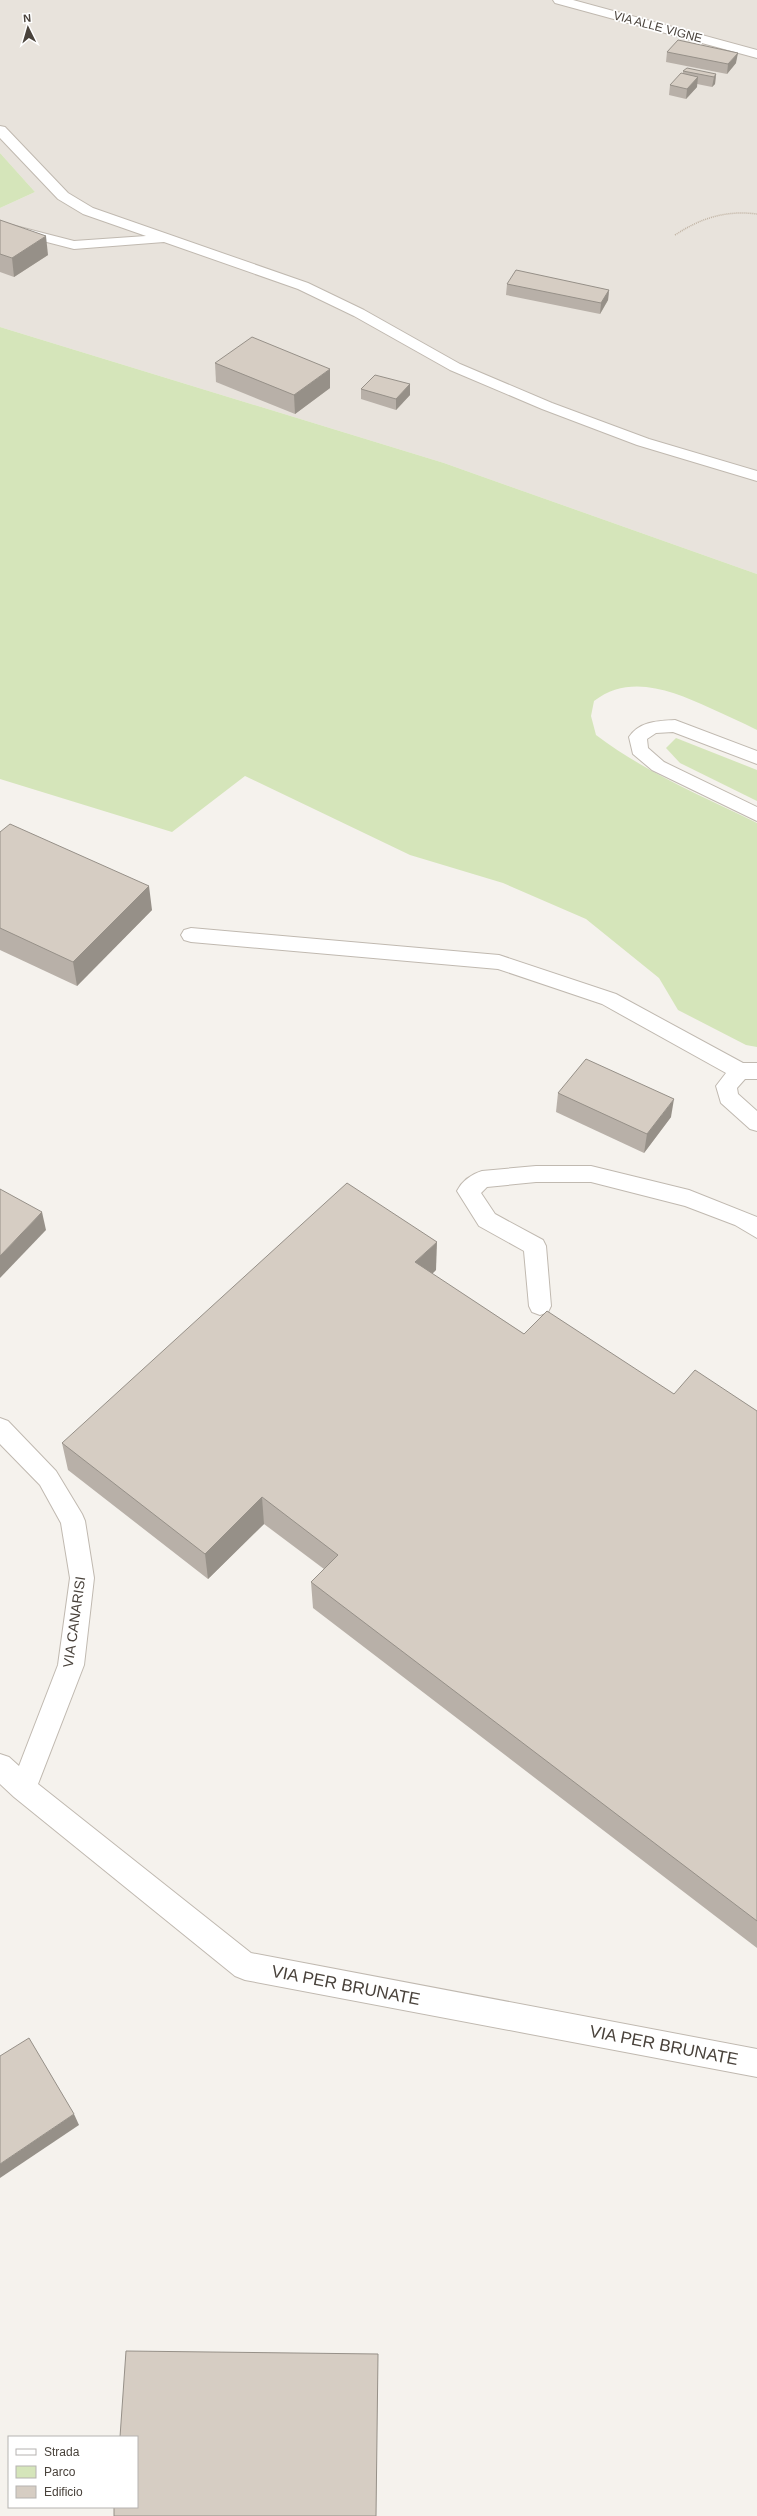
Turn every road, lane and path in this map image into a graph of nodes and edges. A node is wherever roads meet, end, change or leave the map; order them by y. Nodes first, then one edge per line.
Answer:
1 (560, 0) edge
2 (757, 54) edge
3 (0, 130) edge
4 (757, 214) edge
5 (0, 226) edge
6 (675, 235) dead end
7 (169, 239) junction
8 (757, 476) edge
9 (757, 758) edge
10 (757, 815) edge
11 (191, 935) dead end
12 (749, 1071) edge
13 (757, 1123) edge
14 (757, 1229) edge
15 (540, 1306) dead end
16 (0, 1428) edge
17 (0, 1766) edge
18 (23, 1788) junction
19 (757, 2063) edge

1 - 2 street, VIA ALLE VIGNE
3 - 7 street
4 - 6 path
5 - 7 street
7 - 8 street
9 - 10 street
11 - 12 street
12 - 13 street
14 - 15 street
16 - 18 street, VIA CANARISI
17 - 18 street, VIA PER BRUNATE
18 - 19 street, VIA PER BRUNATE

